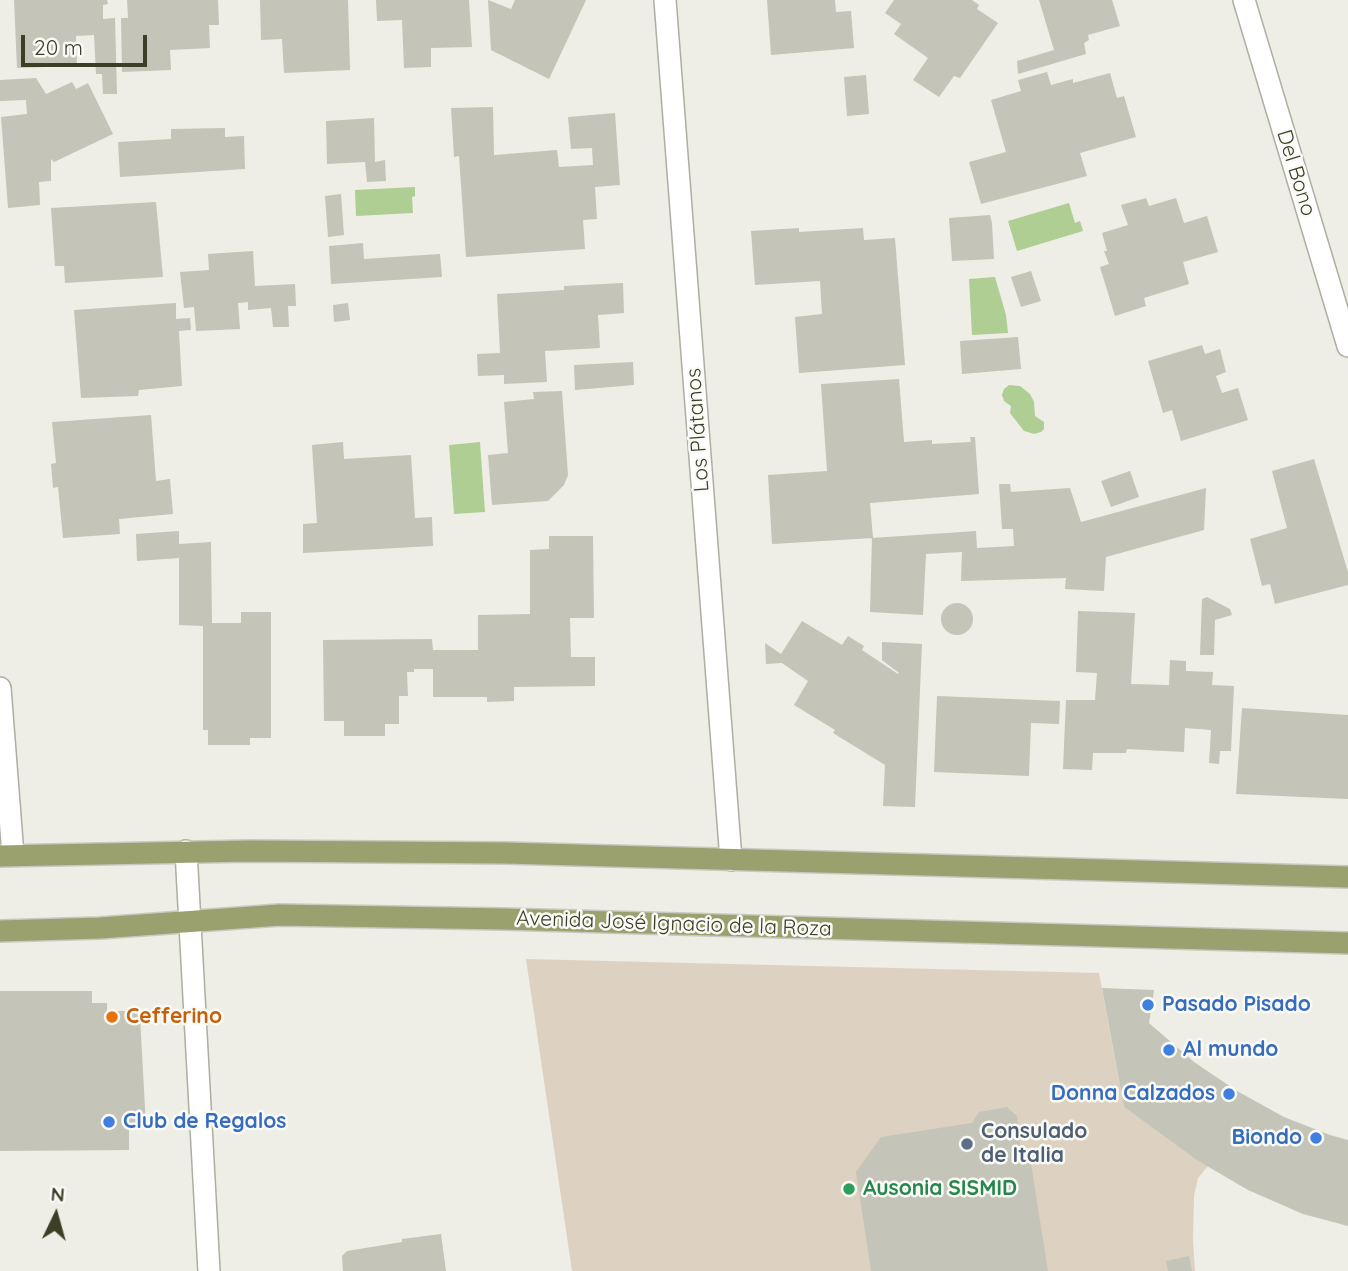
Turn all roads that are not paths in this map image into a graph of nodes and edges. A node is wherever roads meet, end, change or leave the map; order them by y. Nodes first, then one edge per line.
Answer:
1 (665, 0) edge
2 (1244, 0) edge
3 (1348, 346) edge
4 (0, 688) edge
5 (186, 851) junction
6 (6, 855) edge
7 (731, 860) junction
8 (1348, 877) edge
9 (190, 922) junction
10 (0, 931) edge
11 (1348, 943) edge
12 (209, 1271) edge

1 - 7 street, Los Plátanos
2 - 3 street, Del Bono
4 - 6 street
5 - 6 main road
5 - 7 main road
5 - 9 street
7 - 8 main road
9 - 10 main road, Avenida José Ignacio de la Roza
9 - 11 main road, Avenida José Ignacio de la Roza
9 - 12 street

